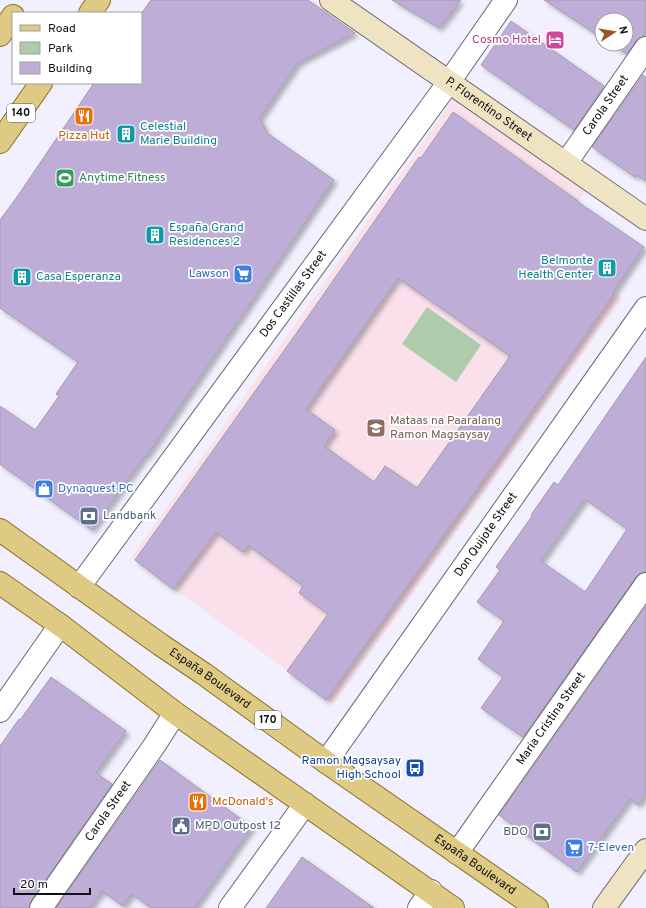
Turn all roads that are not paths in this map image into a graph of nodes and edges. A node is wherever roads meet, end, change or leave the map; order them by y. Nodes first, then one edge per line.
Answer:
1 (24, 0) edge
2 (99, 0) edge
3 (331, 0) edge
4 (506, 0) edge
5 (16, 12) edge
6 (91, 12) edge
7 (12, 18) edge
8 (0, 36) edge
9 (646, 48) edge
10 (449, 82) junction
11 (40, 84) edge
12 (0, 142) edge
13 (566, 163) junction
14 (646, 219) edge
15 (646, 308) edge
16 (0, 530) edge
17 (646, 584) edge
18 (80, 587) junction
19 (3, 588) edge
20 (60, 625) junction
21 (0, 711) edge
22 (175, 713) junction
23 (326, 762) junction
24 (304, 804) junction
25 (646, 850) edge
26 (456, 853) junction
27 (425, 900) edge
28 (41, 908) edge
29 (230, 908) edge
30 (454, 908) edge
31 (537, 908) edge
32 (604, 908) edge

1 - 5 main road
2 - 6 main road
3 - 10 street, P. Florentino Street
4 - 10 street, Dos Castillas Street
7 - 8 main road
9 - 13 street, Carola Street
10 - 13 street, P. Florentino Street
10 - 18 street, Dos Castillas Street
11 - 12 main road, 140
13 - 14 street, P. Florentino Street
15 - 23 street, Don Quijote Street
16 - 18 main road, España Boulevard / 170
17 - 26 street, Maria Cristina Street
18 - 23 main road, España Boulevard / 170
19 - 20 main road
20 - 21 street
20 - 22 main road
22 - 24 main road
22 - 28 street, Carola Street
23 - 26 main road, España Boulevard / 170
24 - 27 main road
24 - 29 street
25 - 32 street
26 - 31 main road, España Boulevard / 170
27 - 30 main road

